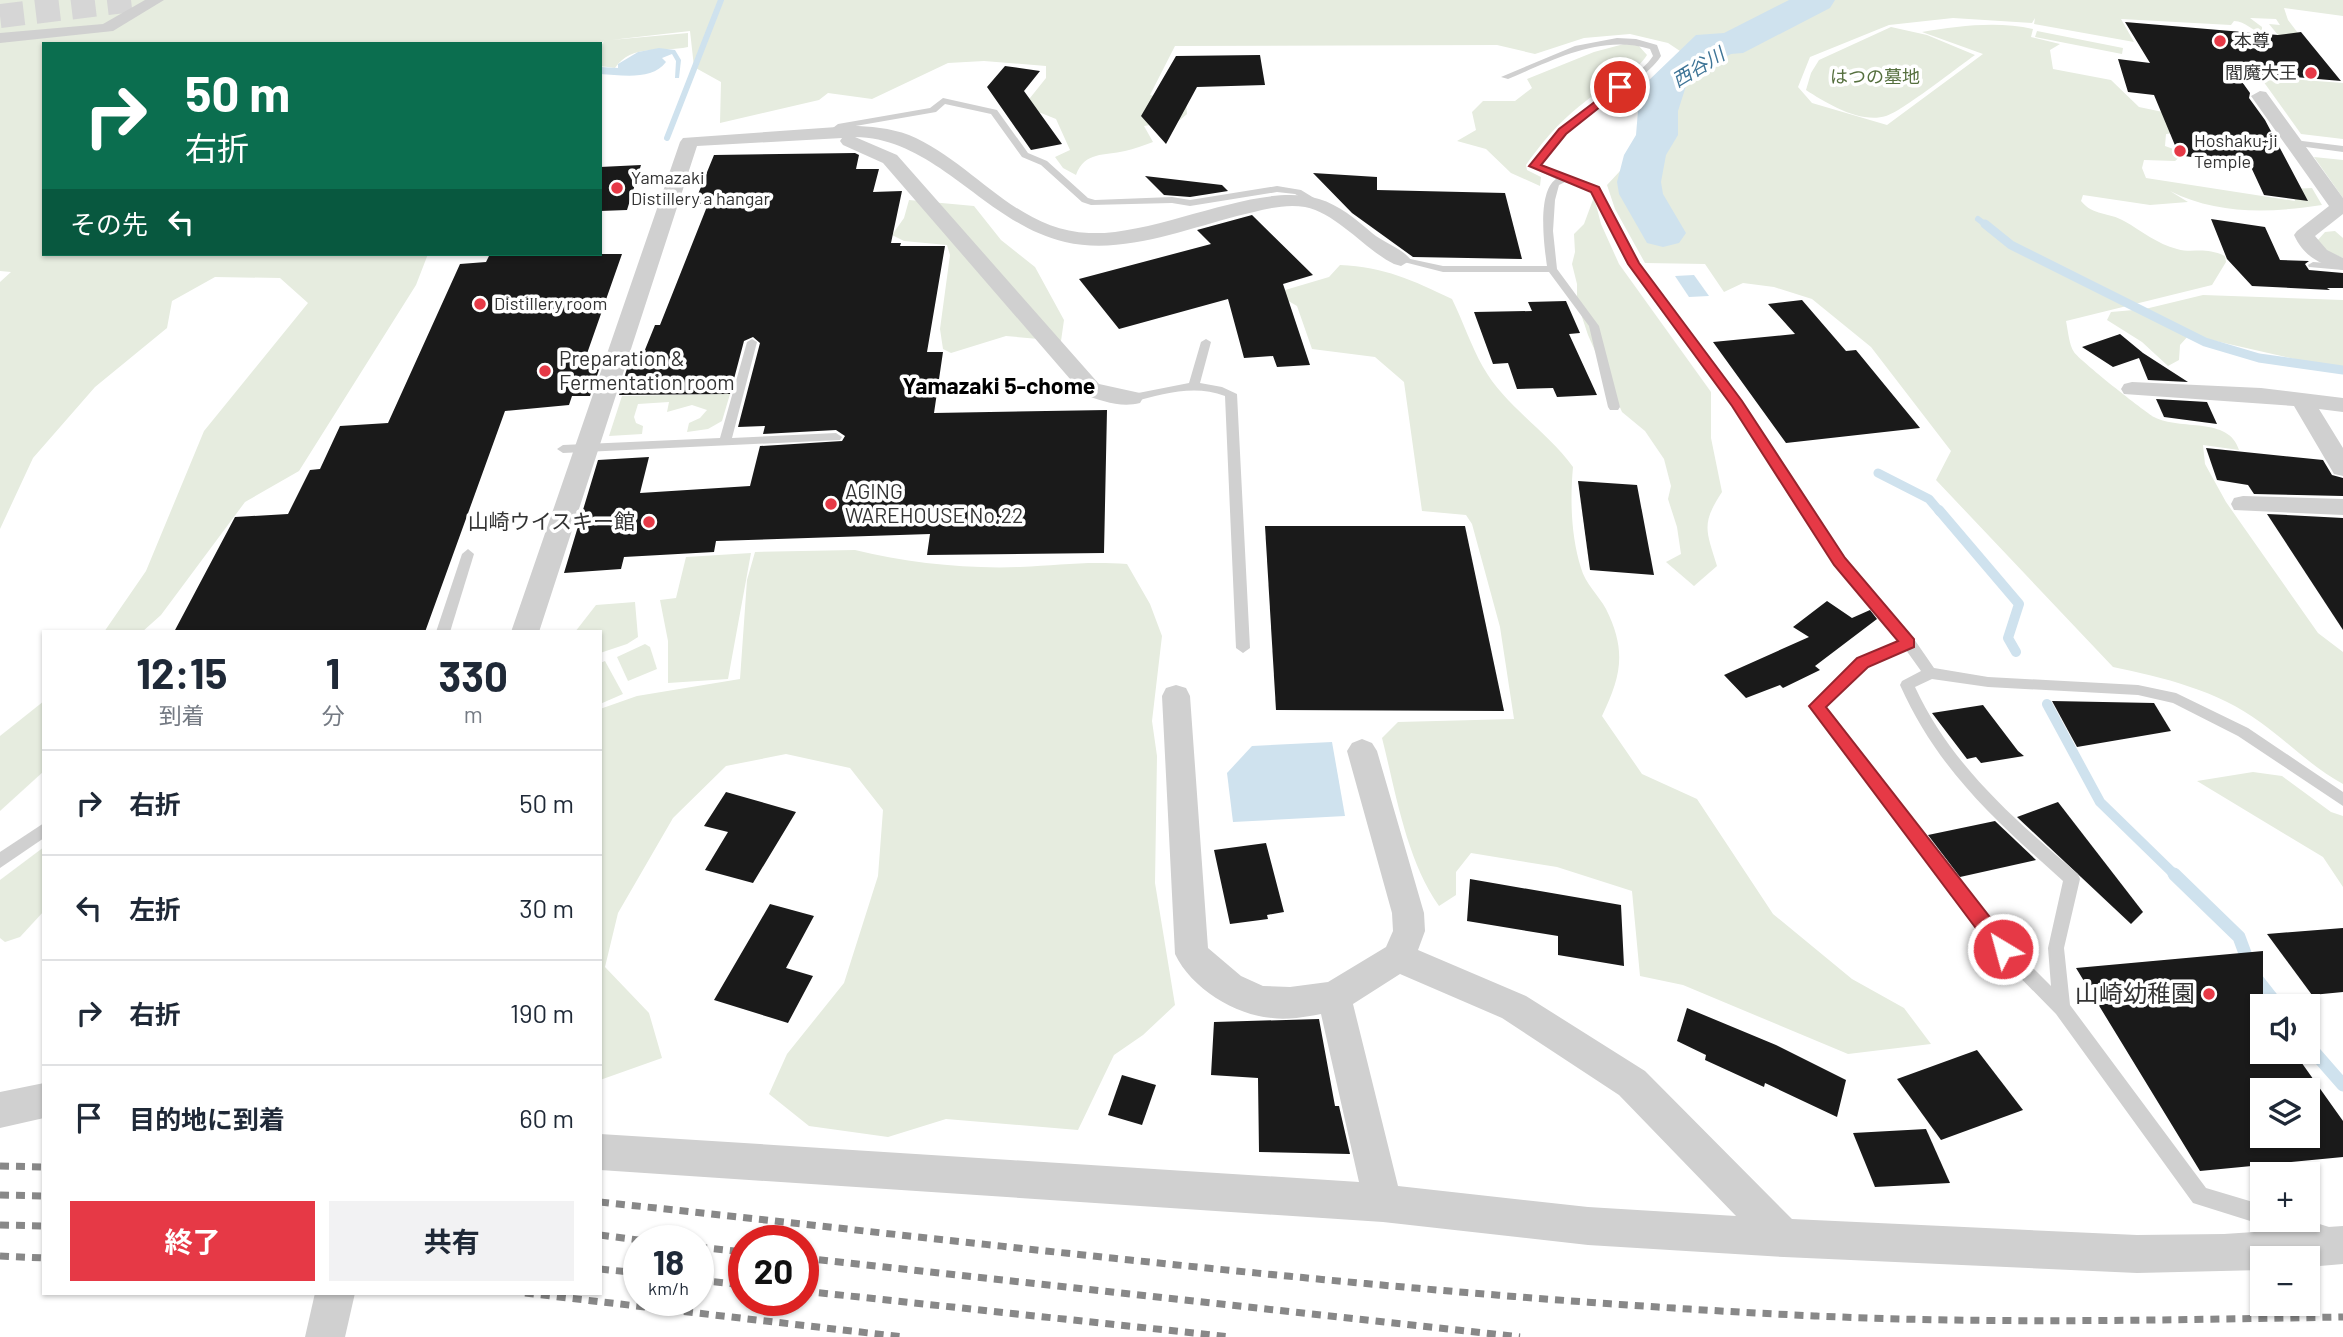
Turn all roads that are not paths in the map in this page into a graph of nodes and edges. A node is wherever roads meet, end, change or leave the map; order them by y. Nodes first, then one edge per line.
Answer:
1 (156, 0) edge
2 (0, 38) edge
3 (1505, 77) dead end
4 (2260, 96) dead end
5 (830, 134) junction
6 (791, 136) junction
7 (2294, 143) junction
8 (2343, 149) edge
9 (1563, 179) junction
10 (1326, 209) junction
11 (1401, 260) joint
12 (2314, 265) dead end
13 (2343, 265) edge
14 (1552, 268) junction
15 (752, 342) dead end
16 (1206, 342) dead end
17 (1194, 384) junction
18 (2132, 389) dead end
19 (1132, 398) joint
20 (2302, 400) junction
21 (2343, 405) edge
22 (1614, 407) dead end
23 (836, 437) dead end
24 (725, 440) junction
25 (574, 448) junction
26 (2343, 468) edge
27 (2243, 504) dead end
28 (2343, 507) edge
29 (468, 554) dead end
30 (444, 630) edge
31 (526, 630) edge
32 (1909, 643) junction
33 (1242, 648) dead end
34 (1930, 673) junction
35 (1176, 696) dead end
36 (1362, 751) dead end
37 (2343, 800) edge
38 (42, 831) edge
39 (0, 861) edge
40 (1398, 957) junction
41 (1335, 997) junction
42 (2062, 1008) junction
43 (42, 1100) edge
44 (0, 1110) edge
45 (602, 1152) edge
46 (1383, 1203) junction
47 (2250, 1212) edge
48 (2315, 1232) edge
49 (1784, 1238) junction
50 (2342, 1245) edge
51 (335, 1295) edge
52 (325, 1337) edge

1 - 2 street
3 - 9 lane
4 - 7 street
5 - 6 street
5 - 10 street
5 - 10 lane
6 - 19 street
6 - 25 street
7 - 8 lane
7 - 13 street
9 - 14 lane
9 - 32 lane
10 - 11 street
11 - 14 lane
12 - 13 lane
14 - 22 lane
15 - 24 lane
16 - 17 lane
17 - 19 lane
17 - 33 lane
18 - 20 street
20 - 21 street
20 - 26 street
23 - 24 lane
24 - 25 lane
25 - 31 street
27 - 28 street
29 - 30 lane
32 - 34 lane
32 - 42 lane
34 - 37 lane
34 - 42 lane
35 - 41 street
36 - 40 street
38 - 39 lane
40 - 41 street
40 - 49 street
41 - 46 street
42 - 47 lane
43 - 44 street
45 - 46 street
46 - 49 street
48 - 50 lane
49 - 50 street
51 - 52 street

